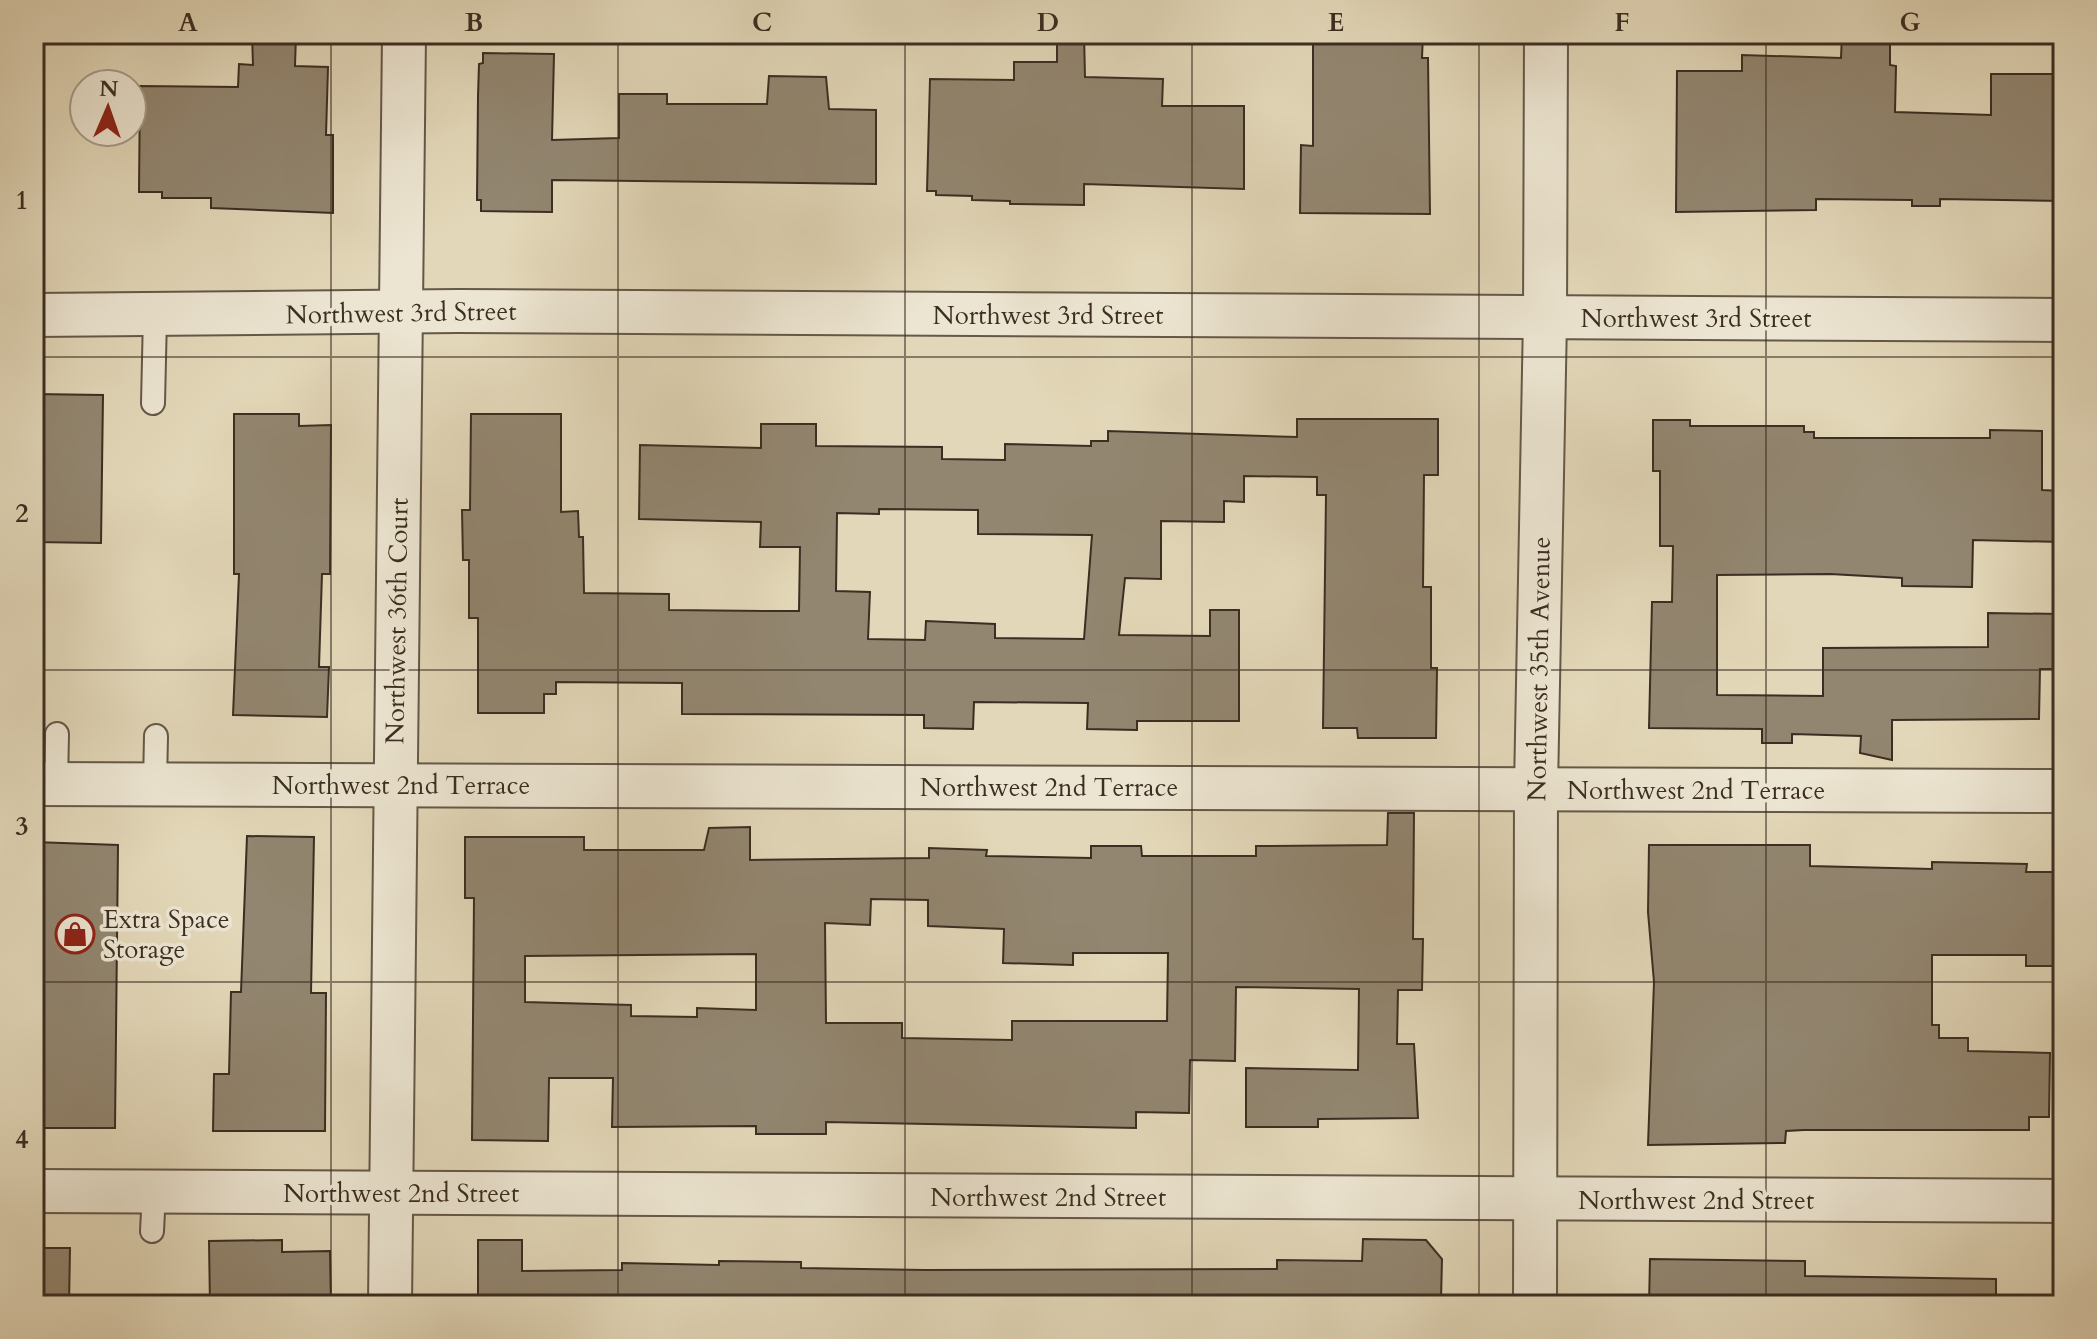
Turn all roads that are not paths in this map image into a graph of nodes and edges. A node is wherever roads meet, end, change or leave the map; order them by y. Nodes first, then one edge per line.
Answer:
1 (404, 34) edge
2 (1546, 34) edge
3 (400, 313) junction
4 (34, 315) edge
5 (155, 316) junction
6 (1545, 318) junction
7 (2063, 320) edge
8 (153, 403) dead end
9 (57, 734) dead end
10 (156, 736) dead end
11 (45, 784) edge
12 (155, 784) junction
13 (395, 784) junction
14 (1536, 788) junction
15 (2063, 791) edge
16 (34, 1191) edge
17 (391, 1193) junction
18 (1536, 1199) junction
19 (2063, 1201) edge
20 (390, 1305) edge
21 (1535, 1305) edge

1 - 3 street, Northwest 36th Court
2 - 6 street, Northwest 35th Avenue
3 - 5 street, Northwest 3rd Street
3 - 6 street, Northwest 3rd Street
3 - 13 street, Northwest 36th Court
4 - 5 street, Northwest 3rd Street
5 - 8 lane
6 - 7 street, Northwest 3rd Street
6 - 14 street, Northwest 35th Avenue
9 - 11 lane
10 - 12 lane
11 - 12 street, Northwest 2nd Terrace
12 - 13 street, Northwest 2nd Terrace
13 - 14 street, Northwest 2nd Terrace
13 - 17 street, Northwest 36th Court
14 - 15 street, Northwest 2nd Terrace
14 - 18 street, Northwest 35th Avenue
16 - 17 street, Northwest 2nd Street
17 - 18 street, Northwest 2nd Street
17 - 20 street, Northwest 36th Court
18 - 19 street, Northwest 2nd Street
18 - 21 street, Northwest 35th Avenue

